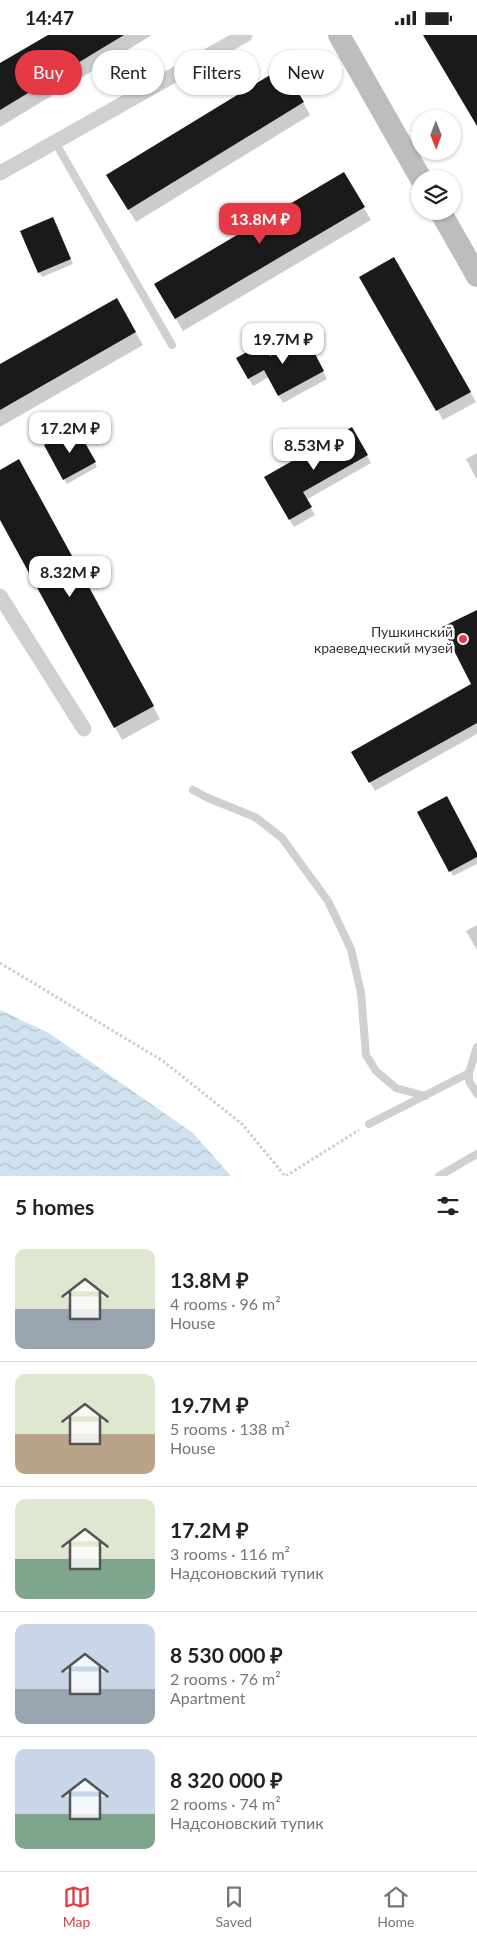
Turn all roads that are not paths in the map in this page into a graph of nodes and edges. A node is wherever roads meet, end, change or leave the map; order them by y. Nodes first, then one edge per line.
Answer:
1 (245, 35) edge
2 (339, 35) edge
3 (55, 142) junction
4 (416, 170) edge
5 (0, 173) edge
6 (445, 220) edge
7 (477, 276) edge
8 (172, 345) dead end
9 (0, 596) edge
10 (84, 729) dead end
11 (194, 790) dead end
12 (477, 1047) edge
13 (469, 1073) junction
14 (477, 1094) edge
15 (425, 1096) junction
16 (368, 1125) road end
17 (477, 1154) edge
18 (439, 1176) edge

1 - 3 street
2 - 4 main road
3 - 5 street
3 - 8 lane
6 - 7 main road
9 - 10 street
11 - 15 lane
12 - 13 lane
13 - 14 lane
13 - 15 lane
15 - 16 lane
17 - 18 lane

